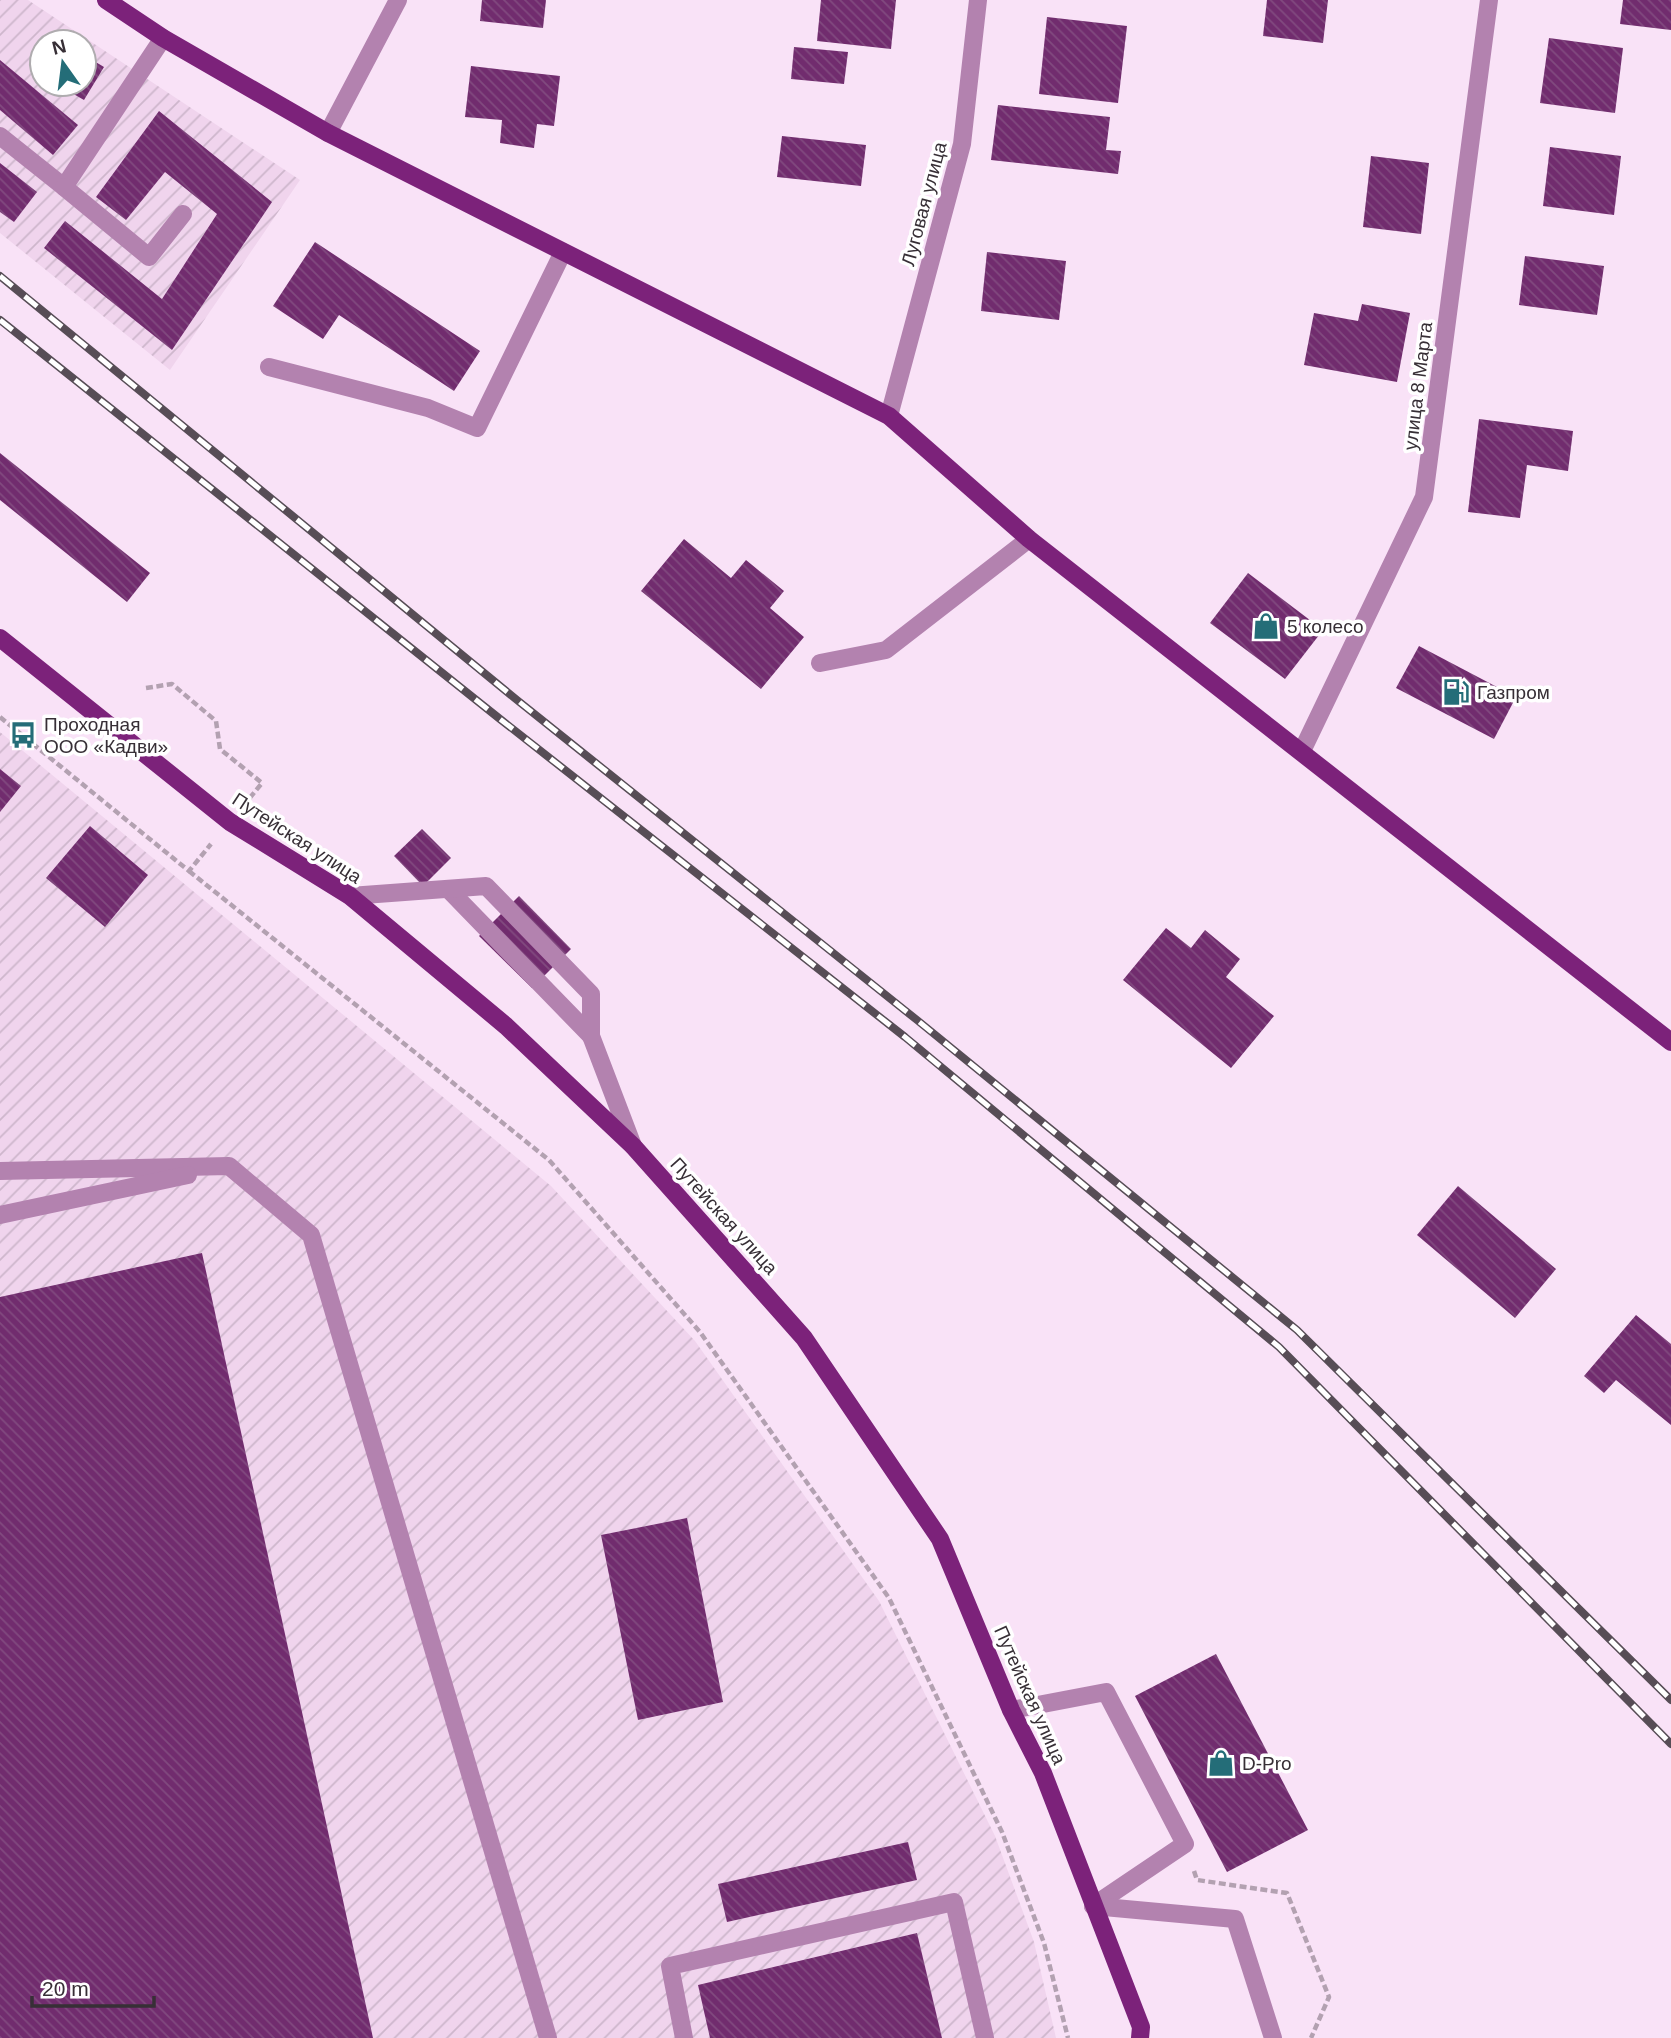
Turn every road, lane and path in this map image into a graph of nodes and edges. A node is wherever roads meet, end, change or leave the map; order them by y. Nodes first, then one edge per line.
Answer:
1 (106, 0) edge
2 (398, 0) edge
3 (978, 0) edge
4 (1489, 0) edge
5 (163, 38) junction
6 (328, 134) junction
7 (0, 136) edge
8 (64, 187) junction
9 (183, 214) dead end
10 (563, 253) junction
11 (269, 367) dead end
12 (890, 416) junction
13 (1029, 539) junction
14 (0, 638) edge
15 (820, 663) dead end
16 (146, 688) dead end
17 (0, 717) edge
18 (220, 749) dead end
19 (1302, 751) junction
20 (45, 752) dead end
21 (189, 872) dead end
22 (449, 890) junction
23 (350, 896) junction
24 (590, 1036) junction
25 (1671, 1042) edge
26 (633, 1146) junction
27 (229, 1166) junction
28 (0, 1171) edge
29 (0, 1215) edge
30 (1011, 1710) junction
31 (1185, 1844) junction
32 (1093, 1906) junction
33 (1144, 2035) edge
34 (548, 2038) edge
35 (684, 2038) edge
36 (985, 2038) edge
37 (1068, 2038) edge
38 (1273, 2038) edge
39 (1311, 2038) edge

1 - 5 main road
2 - 6 street
3 - 12 street, Луговая улица
4 - 19 street, улица 8 Марта
5 - 6 main road
5 - 8 street
6 - 10 main road
7 - 8 street
8 - 9 street
10 - 11 street
10 - 12 main road
12 - 13 main road
13 - 15 street
13 - 19 main road
14 - 23 main road, Путейская улица
16 - 18 path
17 - 20 path
19 - 25 main road
21 - 37 path
22 - 23 street
22 - 24 street
22 - 24 street
23 - 26 main road, Путейская улица
24 - 26 street
26 - 30 main road, Путейская улица
27 - 28 street
27 - 29 street
27 - 34 street
30 - 31 street
30 - 32 main road, Путейская улица
31 - 32 street
31 - 39 path
32 - 33 main road, Путейская улица
32 - 38 street
35 - 36 street

